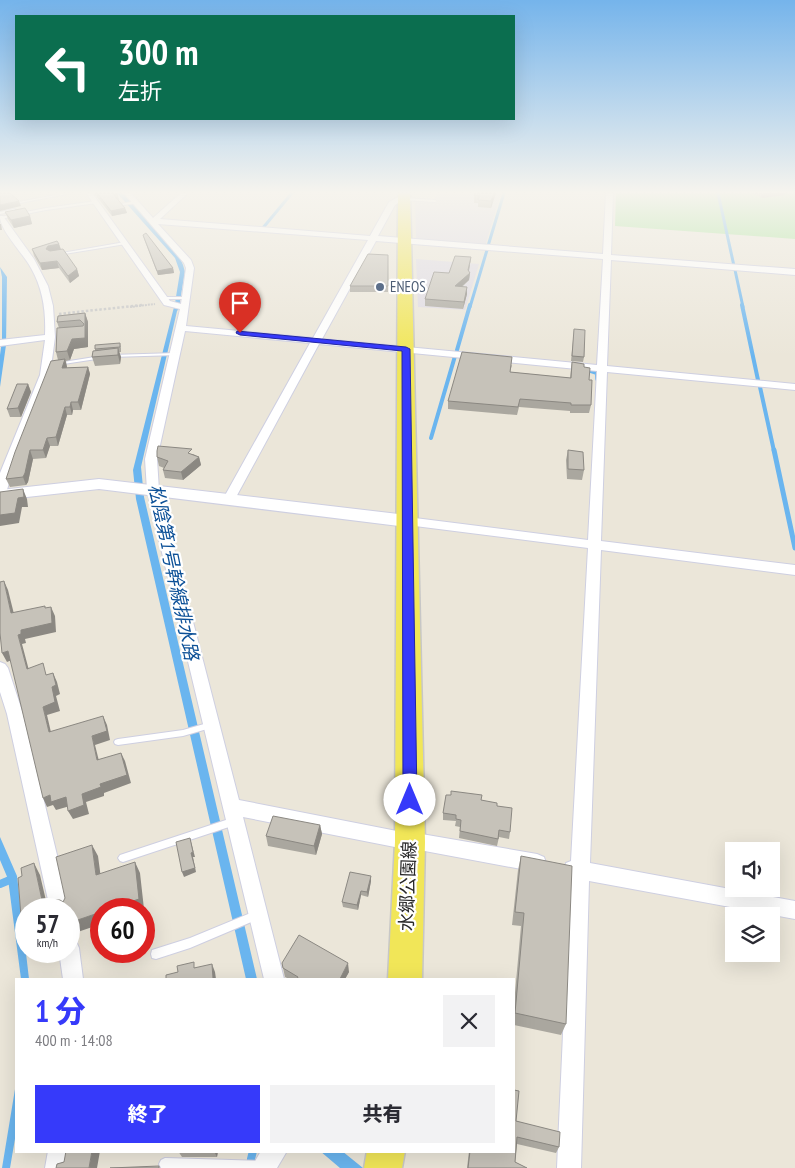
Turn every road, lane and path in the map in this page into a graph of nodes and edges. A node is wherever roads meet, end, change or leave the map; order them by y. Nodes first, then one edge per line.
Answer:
1 (21, 248) edge
2 (98, 248) edge
3 (128, 248) edge
4 (176, 248) edge
5 (367, 248) edge
6 (406, 248) edge
7 (480, 248) edge
8 (608, 248) edge
9 (52, 255) edge
10 (608, 257) junction
11 (795, 272) edge
12 (169, 301) junction
13 (185, 303) junction
14 (48, 316) junction
15 (182, 328) junction
16 (53, 336) junction
17 (316, 340) junction
18 (0, 343) edge
19 (406, 349) junction
20 (174, 354) junction
21 (48, 365) junction
22 (602, 368) junction
23 (795, 387) edge
24 (144, 489) junction
25 (0, 494) edge
26 (229, 499) junction
27 (407, 521) junction
28 (596, 544) junction
29 (795, 570) edge
30 (0, 668) edge
31 (209, 726) junction
32 (118, 742) dead end
33 (232, 817) junction
34 (410, 841) junction
35 (123, 858) dead end
36 (580, 871) junction
37 (57, 898) edge
38 (795, 910) edge
39 (255, 916) junction
40 (156, 954) dead end
41 (71, 963) edge
42 (74, 978) edge
43 (274, 978) edge
44 (405, 978) edge
45 (60, 1153) edge
46 (267, 1162) edge
47 (165, 1164) dead end
48 (57, 1168) edge
49 (569, 1168) edge

1 - 14 street
2 - 9 lane
3 - 12 street
4 - 13 street
5 - 17 street
6 - 19 main road, 水郷公園線
7 - 10 street
8 - 10 street
10 - 11 street
10 - 22 street
12 - 13 street
12 - 14 path
13 - 15 street
14 - 16 street
15 - 17 street
15 - 20 street
16 - 18 street
16 - 21 street
17 - 19 street
17 - 26 street
19 - 22 street
19 - 27 main road, 水郷公園線
20 - 21 lane
20 - 24 street
21 - 25 street
22 - 23 street
22 - 28 street
24 - 25 street
24 - 26 street
24 - 31 street
26 - 27 street
27 - 28 street
27 - 34 main road, 水郷公園線
28 - 29 street
28 - 36 street
30 - 37 street
31 - 32 lane
31 - 33 street
33 - 34 street
33 - 35 lane
33 - 39 street
34 - 36 street
34 - 44 main road, 水郷公園線
36 - 38 street
36 - 49 street
39 - 40 lane
39 - 43 street
41 - 42 street
45 - 48 street
46 - 47 lane

